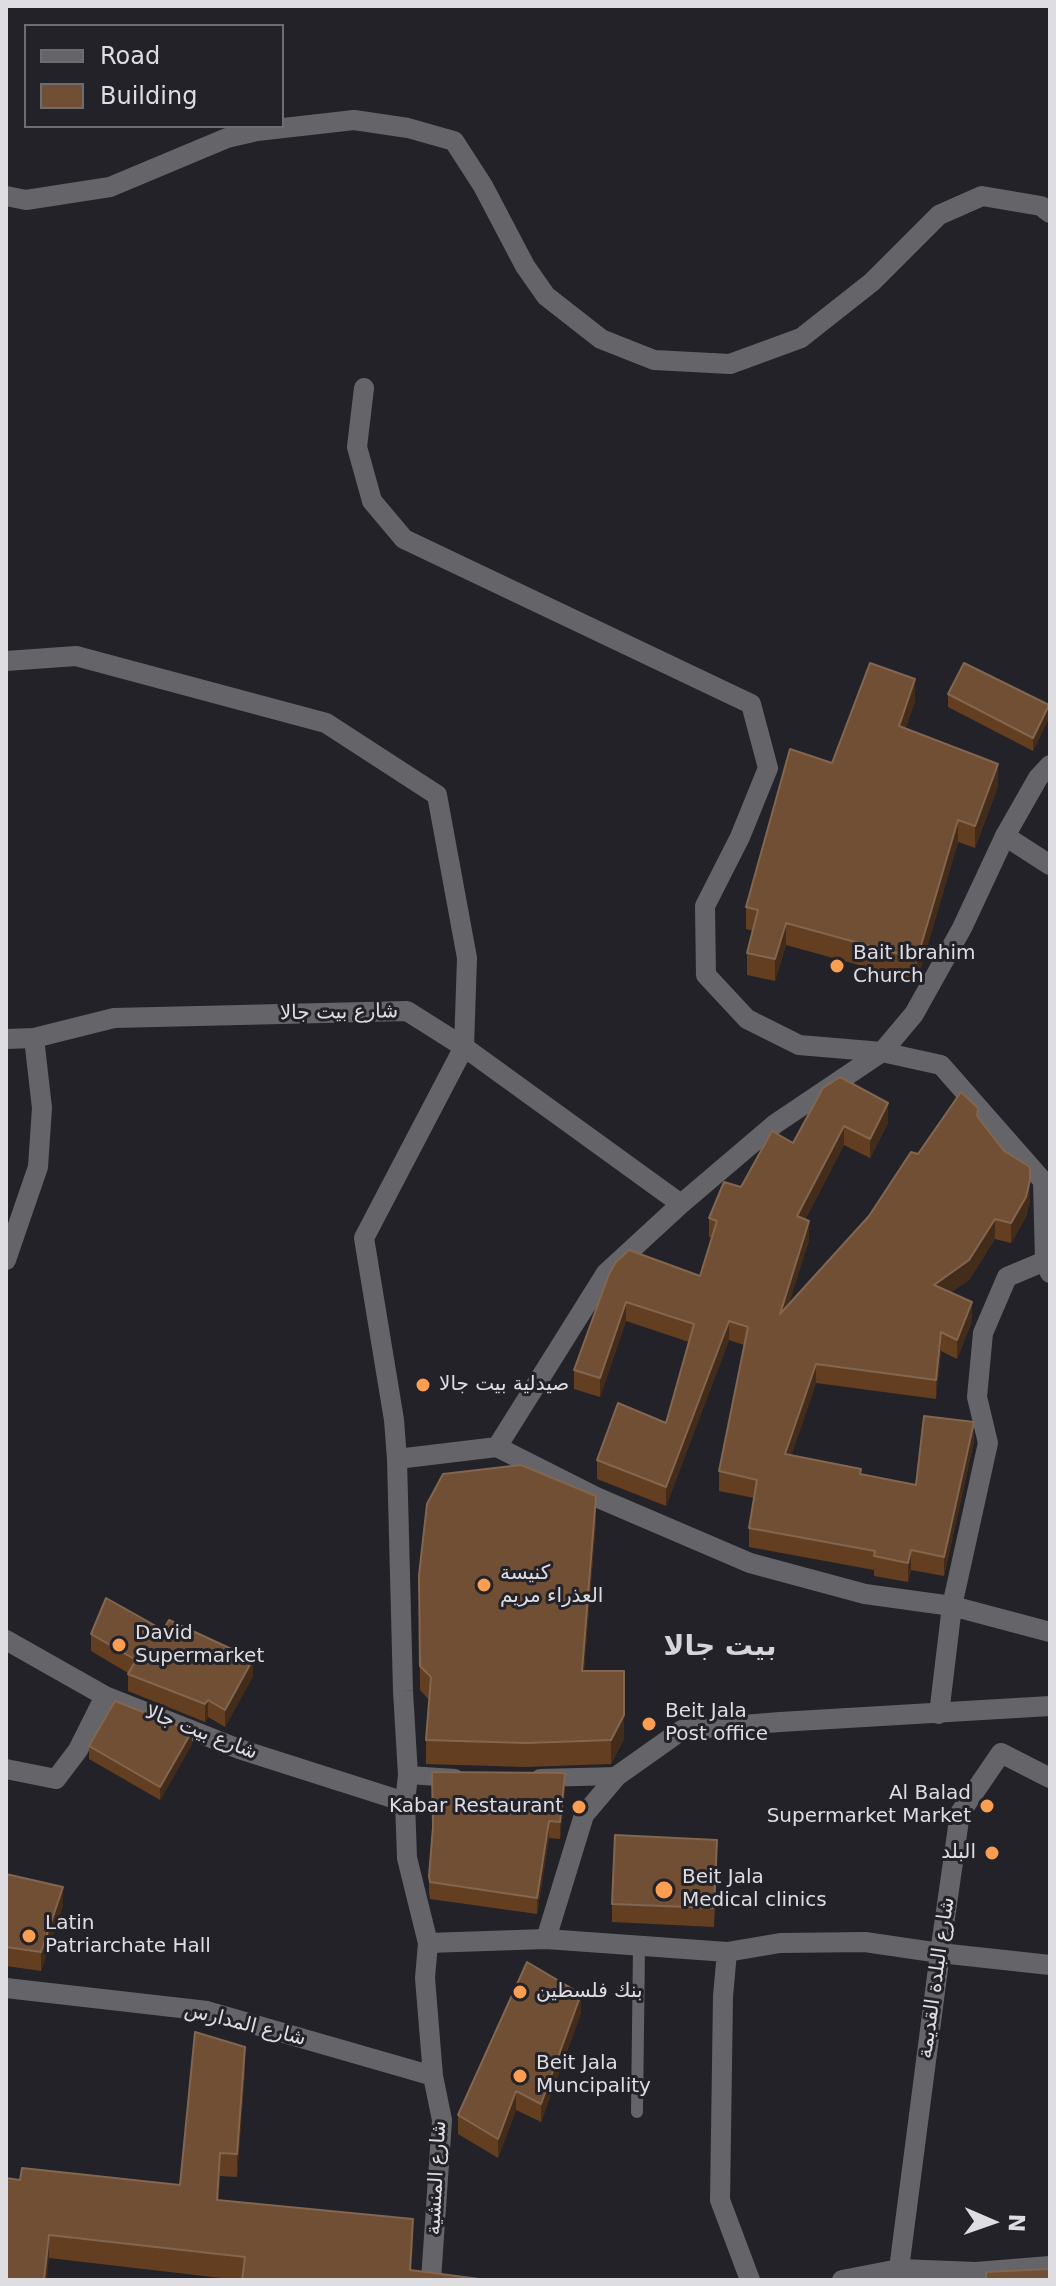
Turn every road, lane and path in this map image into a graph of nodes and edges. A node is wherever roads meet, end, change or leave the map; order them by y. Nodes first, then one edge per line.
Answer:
1 (283, 128) edge
2 (284, 128) edge
3 (6, 196) edge
4 (1050, 213) edge
5 (364, 388) dead end
6 (6, 661) edge
7 (1050, 765) edge
8 (1005, 836) junction
9 (1050, 865) edge
10 (34, 1038) junction
11 (6, 1039) edge
12 (464, 1047) junction
13 (882, 1052) junction
14 (681, 1204) junction
15 (6, 1260) edge
16 (1048, 1267) edge
17 (497, 1447) junction
18 (397, 1459) junction
19 (952, 1606) junction
20 (1050, 1632) edge
21 (6, 1640) edge
22 (105, 1696) junction
23 (1050, 1706) edge
24 (939, 1714) junction
25 (6, 1769) edge
26 (408, 1775) junction
27 (617, 1776) junction
28 (479, 1778) edge
29 (1050, 1778) edge
30 (526, 1779) edge
31 (405, 1802) junction
32 (546, 1939) junction
33 (428, 1943) junction
34 (639, 1946) junction
35 (727, 1952) junction
36 (940, 1953) junction
37 (1050, 1965) edge
38 (6, 1988) edge
39 (433, 2076) junction
40 (637, 2112) dead end
41 (1050, 2266) edge
42 (899, 2269) junction
43 (431, 2280) edge
44 (750, 2280) edge
45 (842, 2280) edge

1 - 3 street
2 - 4 street
5 - 13 street
6 - 12 street
7 - 8 street
8 - 9 street
8 - 13 street
10 - 11 street, شارع بيت جالا
10 - 12 street, شارع بيت جالا
10 - 15 street
12 - 14 street, شارع بيت جالا
12 - 18 street, شارع المنشية
13 - 14 street
13 - 16 street
14 - 17 street
16 - 19 street
17 - 18 street
17 - 19 street
18 - 26 street, شارع المنشية
19 - 20 street
19 - 24 street
21 - 22 street, شارع بيت جالا
22 - 25 street
22 - 31 street, شارع بيت جالا
23 - 24 street
24 - 27 street
26 - 28 street
26 - 31 street, شارع المنشية
27 - 30 street
27 - 32 street
29 - 36 street, شارع البلدة القديمة
31 - 33 street, شارع المنشية
32 - 33 street
32 - 34 street
33 - 39 street, شارع المنشية
34 - 35 street
34 - 40 lane
35 - 36 street
35 - 44 street
36 - 37 street
36 - 42 street, شارع البلدة القديمة
38 - 39 street, شارع المدارس
39 - 43 street, شارع المنشية
41 - 42 street
42 - 45 street

